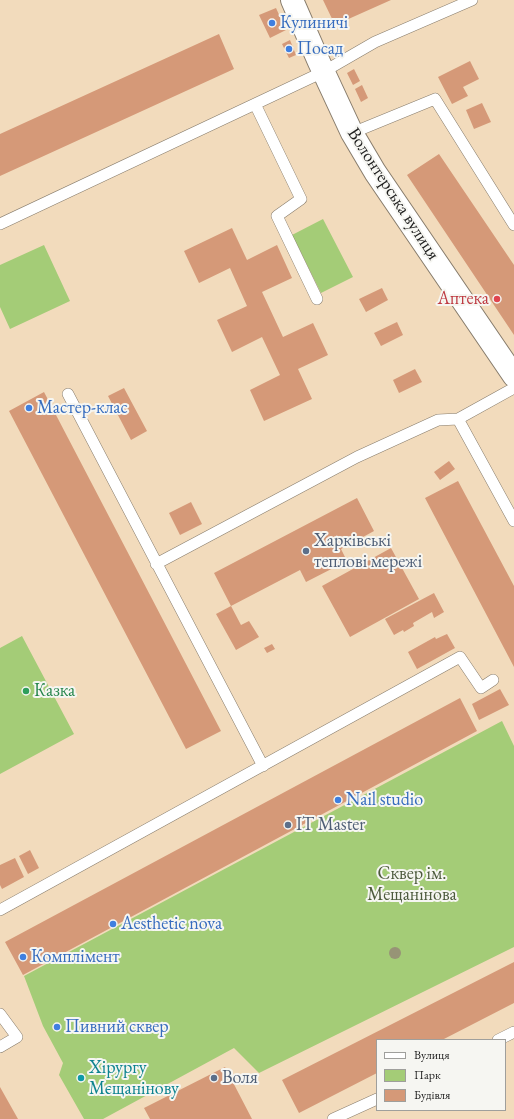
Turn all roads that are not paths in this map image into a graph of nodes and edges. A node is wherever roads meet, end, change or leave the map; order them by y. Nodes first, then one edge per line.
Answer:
1 (292, 0) edge
2 (472, 0) edge
3 (324, 72) junction
4 (256, 104) junction
5 (352, 134) junction
6 (0, 224) edge
7 (514, 225) edge
8 (317, 299) dead end
9 (511, 364) edge
10 (514, 388) edge
11 (68, 394) dead end
12 (458, 420) junction
13 (514, 521) edge
14 (156, 564) junction
15 (492, 680) dead end
16 (263, 766) junction
17 (0, 910) edge
18 (0, 1014) edge
19 (514, 1032) edge
20 (500, 1039) edge
21 (0, 1047) edge
22 (376, 1099) edge
23 (346, 1116) edge
24 (334, 1119) edge

1 - 3 main road, Волонтерська вулиця
2 - 3 lane
3 - 4 lane
3 - 5 main road, Волонтерська вулиця
4 - 6 lane
4 - 8 lane
5 - 7 lane
5 - 9 main road, Волонтерська вулиця
10 - 12 lane
11 - 14 lane
12 - 13 lane
12 - 14 lane
14 - 16 lane
15 - 16 lane
16 - 17 lane
18 - 21 lane
19 - 20 lane
22 - 23 lane
23 - 24 lane

